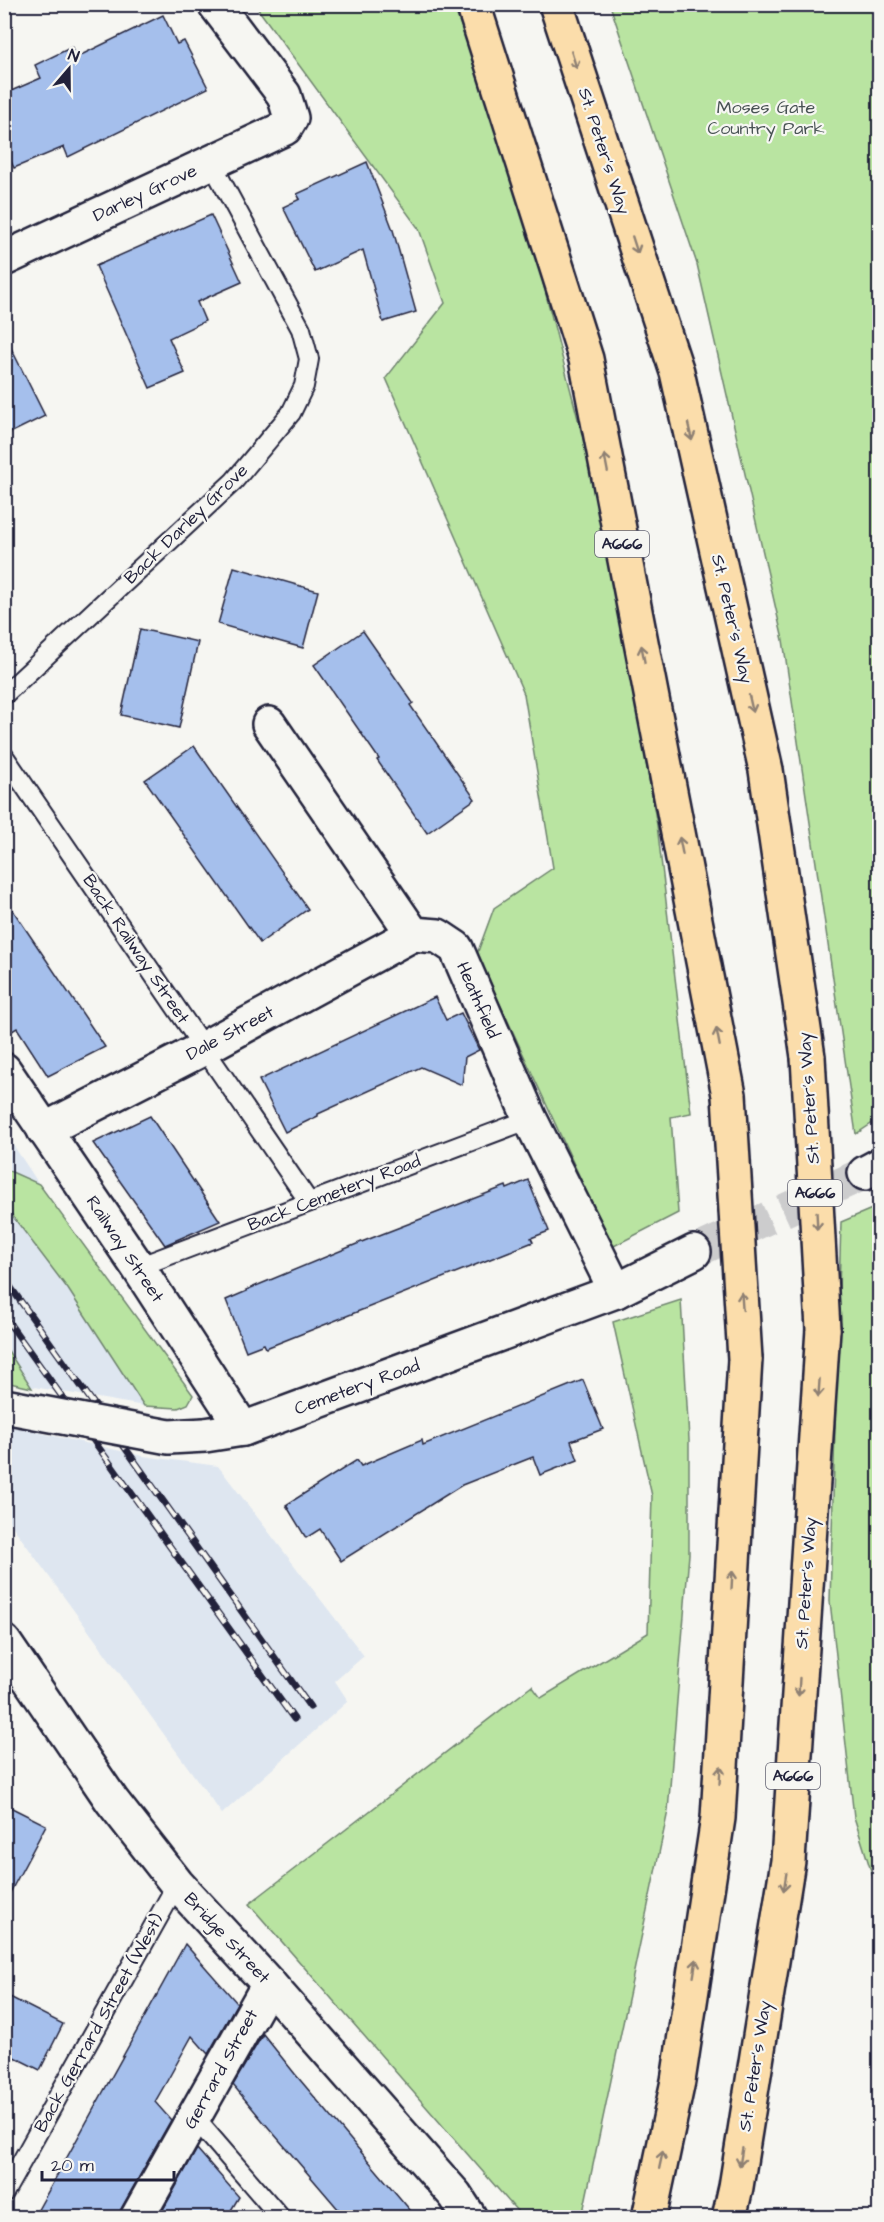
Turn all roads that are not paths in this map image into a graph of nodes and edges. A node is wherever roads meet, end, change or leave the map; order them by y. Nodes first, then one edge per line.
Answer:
1 (215, 4) edge
2 (473, 4) edge
3 (556, 4) edge
4 (211, 162) junction
5 (4, 259) edge
6 (4, 695) edge
7 (269, 724) dead end
8 (4, 756) edge
9 (413, 934) junction
10 (204, 1048) junction
11 (4, 1070) edge
12 (530, 1119) junction
13 (44, 1130) junction
14 (309, 1202) junction
15 (694, 1252) tunnel mouth
16 (138, 1268) junction
17 (616, 1291) junction
18 (4, 1406) edge
19 (243, 1429) junction
20 (4, 1642) edge
21 (177, 1884) junction
22 (269, 1984) junction
23 (194, 2117) junction
24 (4, 2193) edge
25 (137, 2217) edge
26 (281, 2217) edge
27 (470, 2217) edge
28 (649, 2217) edge
29 (729, 2217) edge

1 - 4 street, Darley Grove
28 -> 2 highway, A666, bridge
3 -> 29 highway, St. Peter's Way / A666, bridge
4 - 5 street, Darley Grove
4 - 6 lane, Back Darley Grove
7 - 9 street
8 - 10 lane, Back Railway Street
9 - 10 street, Dale Street
9 - 12 street, Heathfield
10 - 13 street, Dale Street
10 - 14 lane, Back Railway Street
11 - 13 street, Railway Street
12 - 14 lane, Back Cemetery Road
12 - 17 street, Heathfield
13 - 16 street, Railway Street
14 - 16 lane, Back Cemetery Road
15 - 17 street, Cemetery Road
16 - 19 street, Railway Street
17 - 19 street, Cemetery Road
18 - 19 street, Cemetery Road, bridge
20 - 21 street, Bridge Street
21 - 22 street, Bridge Street
21 - 24 lane, Back Gerrard Street (West)
22 - 23 street, Gerrard Street
22 - 27 street, Bridge Street
23 - 25 street, Gerrard Street
23 - 26 lane

